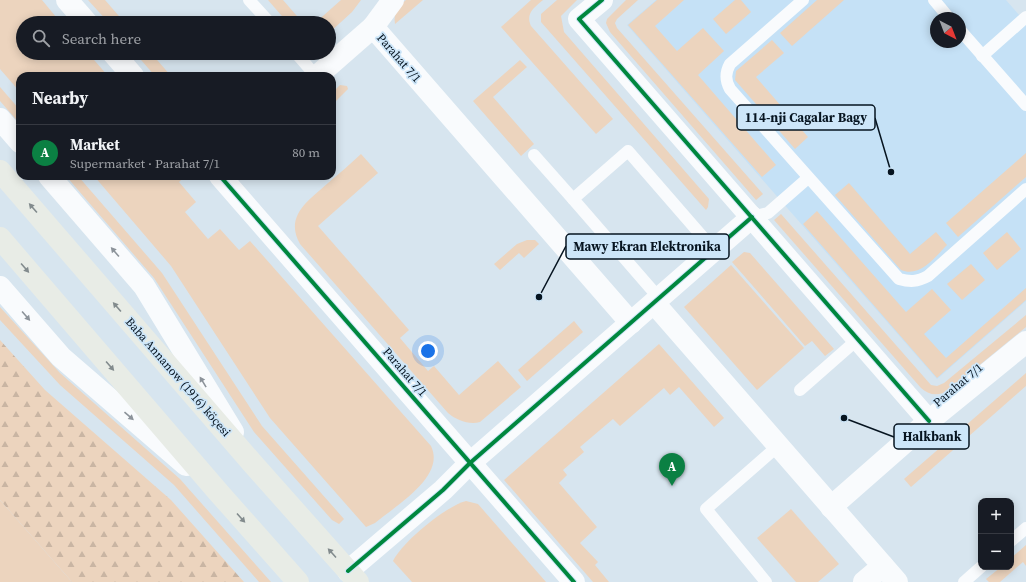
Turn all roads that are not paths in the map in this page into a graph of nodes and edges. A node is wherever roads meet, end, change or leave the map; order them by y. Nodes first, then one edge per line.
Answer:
1 (67, 0) edge
2 (250, 0) edge
3 (393, 0) edge
4 (602, 0) edge
5 (803, 0) edge
6 (934, 0) edge
7 (944, 12) edge
8 (81, 16) edge
9 (264, 16) edge
10 (1026, 18) edge
11 (373, 27) junction
12 (966, 37) edge
13 (982, 56) junction
14 (336, 59) edge
15 (119, 60) edge
16 (302, 60) edge
17 (335, 60) edge
18 (130, 72) edge
19 (313, 72) edge
20 (321, 72) edge
21 (1026, 105) edge
22 (0, 119) edge
23 (16, 137) edge
24 (534, 155) dead end
25 (0, 171) edge
26 (808, 178) junction
27 (52, 180) edge
28 (223, 180) edge
29 (1026, 189) edge
30 (572, 199) junction
31 (752, 217) junction
32 (0, 238) edge
33 (714, 250) junction
34 (0, 287) edge
35 (656, 300) junction
36 (630, 323) junction
37 (858, 339) junction
38 (1026, 342) edge
39 (800, 390) dead end
40 (930, 421) junction
41 (778, 446) junction
42 (470, 463) junction
43 (253, 464) junction
44 (219, 493) junction
45 (832, 507) junction
46 (1026, 528) edge
47 (1014, 538) edge
48 (978, 570) edge
49 (890, 574) edge
50 (353, 576) edge
51 (298, 582) edge
52 (574, 582) edge
53 (766, 582) edge
54 (864, 582) edge
55 (964, 582) edge

1 - 8 street
2 - 9 lane
3 - 11 street
4 - 31 street
5 - 26 lane
6 - 7 lane
10 - 13 lane
11 - 14 street
11 - 36 street, Parahat 7/1
12 - 13 lane
13 - 21 lane
15 - 18 street
16 - 19 lane
17 - 20 street
22 - 23 street
24 - 30 lane
43 -> 25 main road, Baba Annanow (1916) köçesi
26 - 29 lane
26 - 31 lane
43 -> 27 street
28 - 42 street, Parahat 7/1
30 - 33 lane
30 - 35 lane
31 - 33 street
31 - 37 street
32 -> 44 main road
33 - 35 street
34 -> 44 street
35 - 36 street
35 - 41 street
36 - 42 street
37 - 39 lane
37 - 40 street
38 - 40 street, Parahat 7/1
40 - 45 street, Parahat 7/1
41 - 45 street
41 - 53 lane
42 - 50 street
42 - 52 street, Parahat 7/1
50 -> 43 main road, Baba Annanow (1916) köçesi
44 -> 51 main road
45 - 49 street
46 - 47 lane
48 - 55 lane
49 - 54 street

